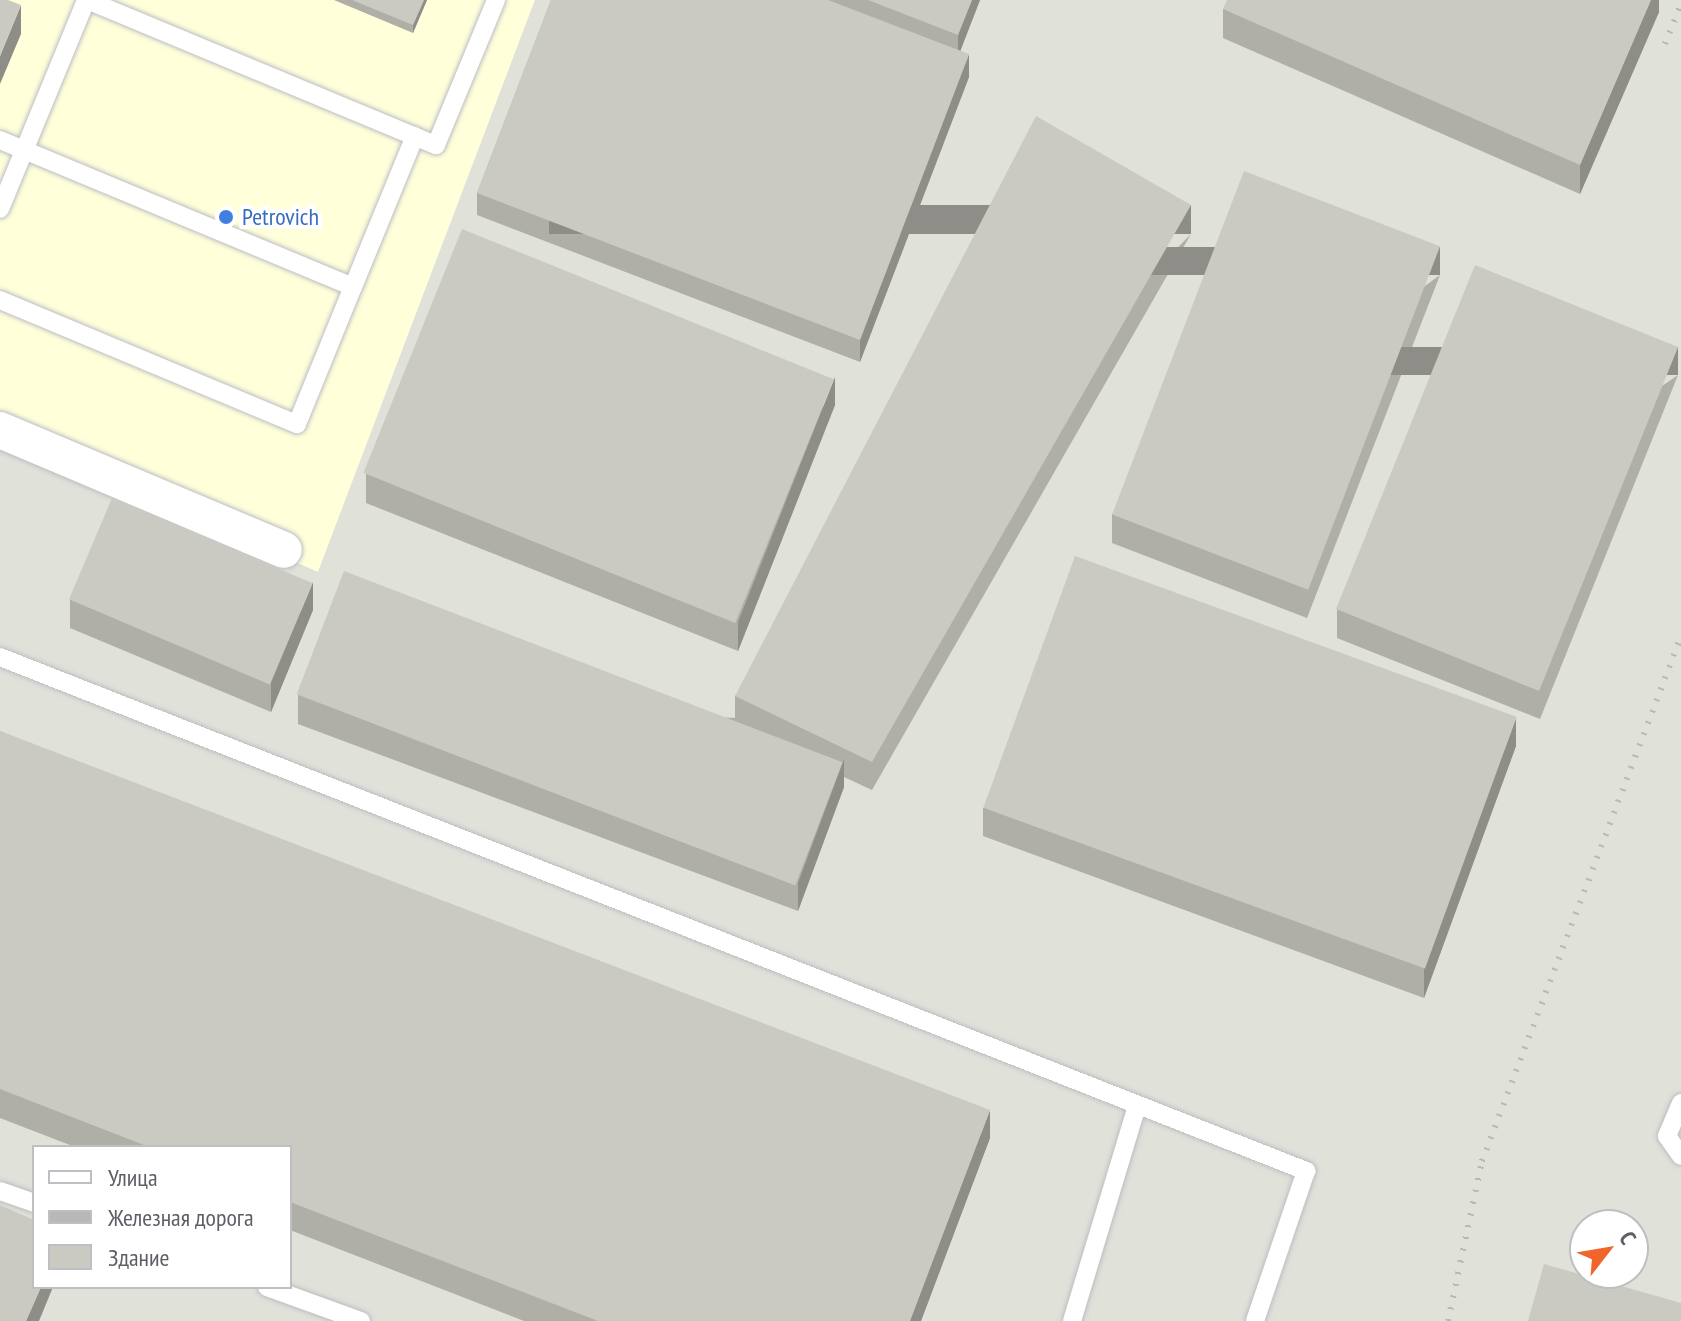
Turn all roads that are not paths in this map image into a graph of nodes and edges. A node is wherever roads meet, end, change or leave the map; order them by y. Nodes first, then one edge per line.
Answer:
1 (87, 0) edge
2 (496, 0) edge
3 (415, 136) junction
4 (0, 140) edge
5 (24, 150) junction
6 (0, 209) edge
7 (353, 287) junction
8 (0, 300) edge
9 (0, 430) edge
10 (284, 550) dead end
11 (0, 657) edge
12 (1681, 1103) edge
13 (1136, 1109) junction
14 (1681, 1156) edge
15 (0, 1191) edge
16 (32, 1202) edge
17 (273, 1289) edge
18 (361, 1321) edge
19 (1072, 1321) edge
20 (1255, 1321) edge

1 - 3 lane
1 - 5 lane
2 - 3 lane
3 - 7 lane
4 - 5 lane
5 - 6 lane
5 - 7 lane
7 - 8 lane
9 - 10 street
11 - 13 lane
12 - 14 lane
13 - 19 lane
13 - 20 lane
15 - 16 lane
17 - 18 lane

